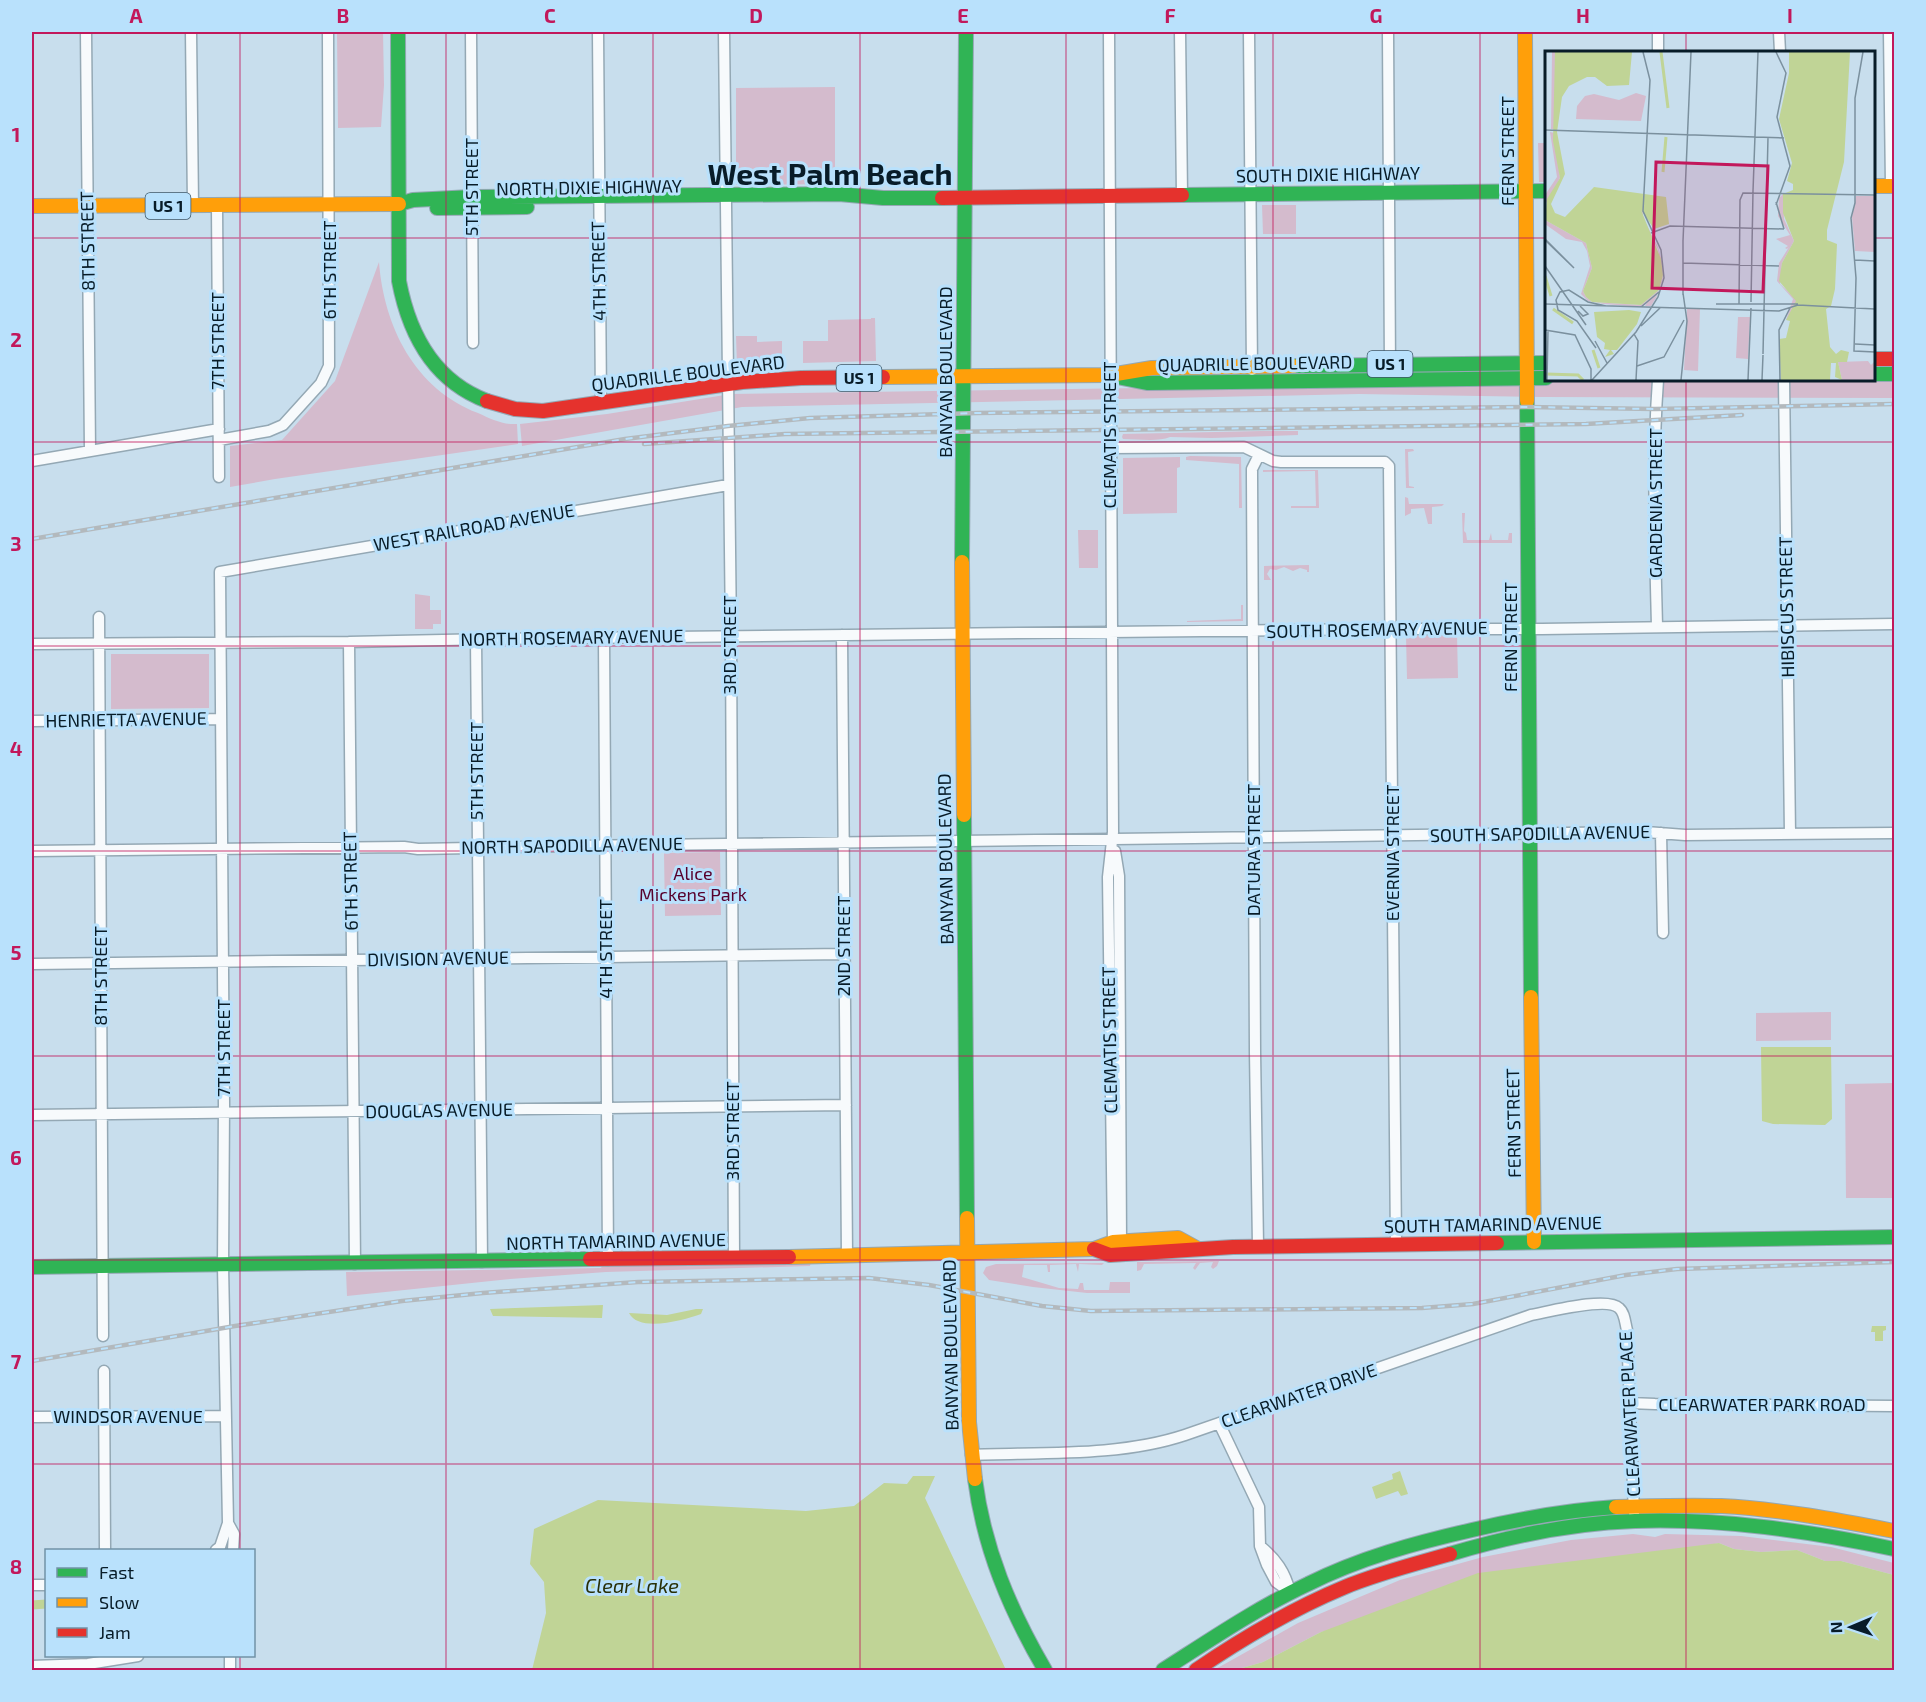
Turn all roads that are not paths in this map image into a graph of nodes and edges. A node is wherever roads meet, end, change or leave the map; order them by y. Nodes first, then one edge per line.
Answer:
1 (86, 32) edge
2 (191, 32) edge
3 (328, 32) edge
4 (398, 32) edge
5 (471, 32) edge
6 (598, 32) edge
7 (724, 32) edge
8 (966, 32) edge
9 (1109, 32) edge
10 (1180, 32) edge
11 (1249, 32) edge
12 (1388, 32) edge
13 (1525, 32) edge
14 (1658, 32) edge
15 (1779, 32) edge
16 (1889, 32) edge
17 (1658, 51) edge
18 (1780, 51) edge
19 (1875, 186) edge
20 (1893, 186) edge
21 (1545, 190) edge
22 (1526, 191) junction
23 (1389, 193) junction
24 (1250, 194) junction
25 (1182, 195) junction
26 (1109, 197) junction
27 (965, 198) junction
28 (726, 200) junction
29 (599, 201) junction
30 (472, 203) junction
31 (399, 204) junction
32 (32, 206) edge
33 (88, 206) junction
34 (193, 206) junction
35 (218, 206) junction
36 (330, 206) junction
37 (473, 343) dead end
38 (1875, 359) edge
39 (1894, 359) edge
40 (1528, 363) junction
41 (1545, 363) edge
42 (1390, 364) junction
43 (1252, 367) junction
44 (1875, 374) edge
45 (1894, 374) edge
46 (1110, 375) junction
47 (964, 377) junction
48 (1545, 378) edge
49 (1528, 379) junction
50 (1390, 380) junction
51 (1658, 381) edge
52 (1784, 381) edge
53 (1252, 382) junction
54 (727, 383) junction
55 (601, 403) junction
56 (219, 434) junction
57 (1110, 448) junction
58 (90, 451) junction
59 (1259, 455) junction
60 (32, 461) edge
61 (219, 477) dead end
62 (728, 485) junction
63 (220, 572) joint
64 (99, 617) dead end
65 (1894, 624) edge
66 (1787, 625) junction
67 (1657, 627) junction
68 (1391, 629) junction
69 (1529, 629) junction
70 (1112, 632) junction
71 (1253, 632) junction
72 (962, 634) junction
73 (842, 635) junction
74 (731, 636) junction
75 (604, 638) junction
76 (476, 639) junction
77 (349, 642) junction
78 (32, 644) edge
79 (99, 644) junction
80 (220, 644) junction
81 (221, 719) junction
82 (99, 721) junction
83 (32, 722) edge
84 (1661, 833) junction
85 (1894, 833) edge
86 (1529, 834) junction
87 (1790, 834) junction
88 (1393, 836) junction
89 (1254, 838) junction
90 (1113, 839) junction
91 (964, 840) junction
92 (844, 842) junction
93 (732, 843) junction
94 (606, 845) junction
95 (477, 847) junction
96 (350, 848) junction
97 (222, 850) junction
98 (32, 851) edge
99 (100, 851) junction
100 (1663, 933) dead end
101 (845, 954) junction
102 (732, 955) junction
103 (606, 957) junction
104 (480, 958) junction
105 (353, 960) junction
106 (223, 962) junction
107 (101, 963) junction
108 (32, 964) edge
109 (846, 1105) junction
110 (733, 1107) junction
111 (607, 1108) junction
112 (481, 1110) junction
113 (354, 1112) junction
114 (224, 1113) junction
115 (32, 1115) edge
116 (102, 1115) junction
117 (1894, 1237) edge
118 (1534, 1242) junction
119 (1396, 1245) junction
120 (1118, 1246) junction
121 (1258, 1246) junction
122 (1198, 1249) junction
123 (968, 1252) junction
124 (847, 1257) junction
125 (734, 1258) junction
126 (608, 1260) junction
127 (482, 1262) junction
128 (355, 1264) junction
129 (223, 1266) junction
130 (32, 1267) edge
131 (103, 1267) junction
132 (1619, 1308) joint
133 (103, 1335) dead end
134 (104, 1371) dead end
135 (1629, 1403) junction
136 (1894, 1406) edge
137 (225, 1416) junction
138 (104, 1417) junction
139 (32, 1418) edge
140 (1219, 1423) junction
141 (971, 1455) junction
142 (1634, 1505) junction
143 (1634, 1521) junction
144 (228, 1523) junction
145 (1894, 1530) edge
146 (105, 1549) edge
147 (218, 1549) edge
148 (233, 1549) edge
149 (1894, 1549) edge
150 (1290, 1592) junction
151 (1297, 1611) junction
152 (133, 1657) edge
153 (123, 1659) junction
154 (32, 1666) edge
155 (123, 1671) edge
156 (1045, 1671) edge
157 (1164, 1671) edge
158 (1196, 1671) edge

1 - 33 street, 8TH STREET
2 - 34 street
3 - 36 street, 6TH STREET
4 - 31 street
5 - 30 street, 5TH STREET
6 - 29 street, 4TH STREET
7 - 28 street, 3RD STREET
8 - 27 street, BANYAN BOULEVARD
9 - 26 street, CLEMATIS STREET
10 - 25 street
11 - 24 street
12 - 23 street
13 - 22 street, FERN STREET
14 - 17 street
15 - 18 street
16 - 20 street
19 - 20 street
21 - 22 street, SOUTH DIXIE HIGHWAY
22 - 23 street, SOUTH DIXIE HIGHWAY
22 - 40 street, FERN STREET
23 - 24 street, SOUTH DIXIE HIGHWAY
23 - 42 street
24 - 25 street, SOUTH DIXIE HIGHWAY
24 - 43 street
25 - 26 street, SOUTH DIXIE HIGHWAY
26 - 27 street, NORTH DIXIE HIGHWAY
26 - 46 street, CLEMATIS STREET
27 - 28 street, NORTH DIXIE HIGHWAY
27 - 47 street, BANYAN BOULEVARD
28 - 29 street, NORTH DIXIE HIGHWAY
28 - 54 street, 3RD STREET
29 - 30 street, NORTH DIXIE HIGHWAY
29 - 55 street, 4TH STREET
30 - 31 street, NORTH DIXIE HIGHWAY
30 - 37 street, 5TH STREET
31 - 36 street, NORTH DIXIE HIGHWAY / US 1
31 - 55 street, QUADRILLE BOULEVARD / US 1
32 - 33 street, NORTH DIXIE HIGHWAY / US 1
33 - 34 street, NORTH DIXIE HIGHWAY / US 1
33 - 58 street, 8TH STREET
34 - 35 street, NORTH DIXIE HIGHWAY / US 1
35 - 36 street, NORTH DIXIE HIGHWAY / US 1
35 - 56 street, 7TH STREET
36 - 56 street, 6TH STREET
38 - 39 street
40 - 41 street, QUADRILLE BOULEVARD / US 1
40 - 42 street, QUADRILLE BOULEVARD / US 1
40 - 49 street, FERN STREET
42 - 43 street, QUADRILLE BOULEVARD / US 1
42 - 50 street
43 - 46 street, QUADRILLE BOULEVARD / US 1
43 - 53 street
44 - 45 street
46 - 47 street, QUADRILLE BOULEVARD / US 1
46 - 53 street, QUADRILLE BOULEVARD / US 1
46 - 57 street, CLEMATIS STREET
47 - 54 street, QUADRILLE BOULEVARD / US 1
47 - 72 street, BANYAN BOULEVARD
48 - 49 street, QUADRILLE BOULEVARD / US 1
49 - 50 street, QUADRILLE BOULEVARD / US 1
49 - 69 street, FERN STREET
50 - 53 street, QUADRILLE BOULEVARD / US 1
51 - 67 street, GARDENIA STREET
52 - 66 street, HIBISCUS STREET
54 - 55 street, QUADRILLE BOULEVARD / US 1
54 - 62 street, 3RD STREET
56 - 58 street, 6TH STREET
56 - 61 street, 7TH STREET
57 - 59 street
57 - 70 street, CLEMATIS STREET
58 - 60 street, 6TH STREET
59 - 68 street, EVERNIA STREET
59 - 71 street, DATURA STREET
62 - 63 street, WEST RAILROAD AVENUE
62 - 74 street, 3RD STREET
63 - 80 street, 7TH STREET
64 - 79 street, 8TH STREET
65 - 66 street, SOUTH ROSEMARY AVENUE
66 - 67 street, SOUTH ROSEMARY AVENUE
66 - 87 street, HIBISCUS STREET
67 - 69 street, SOUTH ROSEMARY AVENUE
68 - 69 street, SOUTH ROSEMARY AVENUE
68 - 71 street, SOUTH ROSEMARY AVENUE
68 - 88 street, EVERNIA STREET
69 - 86 street, FERN STREET
70 - 71 street, SOUTH ROSEMARY AVENUE
70 - 72 street, NORTH ROSEMARY AVENUE
70 - 90 street, CLEMATIS STREET
71 - 89 street, DATURA STREET
72 - 73 street, NORTH ROSEMARY AVENUE
72 - 91 street, BANYAN BOULEVARD
73 - 74 street, NORTH ROSEMARY AVENUE
73 - 92 street, 2ND STREET
74 - 75 street, NORTH ROSEMARY AVENUE
74 - 93 street, 3RD STREET
75 - 76 street, NORTH ROSEMARY AVENUE
75 - 94 street, 4TH STREET
76 - 77 street, NORTH ROSEMARY AVENUE
76 - 95 street, 5TH STREET
77 - 80 street, NORTH ROSEMARY AVENUE
77 - 96 street, 6TH STREET
78 - 79 street, NORTH ROSEMARY AVENUE
79 - 80 street, NORTH ROSEMARY AVENUE
79 - 82 street, 8TH STREET
80 - 81 street, 7TH STREET
81 - 82 street, HENRIETTA AVENUE
81 - 97 street, 7TH STREET
82 - 83 street, HENRIETTA AVENUE
82 - 99 street, 8TH STREET
84 - 86 street, SOUTH SAPODILLA AVENUE
84 - 87 street, SOUTH SAPODILLA AVENUE
84 - 100 street
85 - 87 street, SOUTH SAPODILLA AVENUE
86 - 88 street, SOUTH SAPODILLA AVENUE
86 - 118 street, FERN STREET
88 - 89 street, SOUTH SAPODILLA AVENUE
88 - 119 street, EVERNIA STREET
89 - 90 street, SOUTH SAPODILLA AVENUE
89 - 121 street, DATURA STREET
90 - 91 street, NORTH SAPODILLA AVENUE
90 - 120 street, CLEMATIS STREET
91 - 92 street, NORTH SAPODILLA AVENUE
91 - 123 street, BANYAN BOULEVARD
92 - 93 street, NORTH SAPODILLA AVENUE
92 - 101 street, 2ND STREET
93 - 94 street, NORTH SAPODILLA AVENUE
93 - 102 street, 3RD STREET
94 - 95 street, NORTH SAPODILLA AVENUE
94 - 103 street, 4TH STREET
95 - 96 street, NORTH SAPODILLA AVENUE
95 - 104 street, 5TH STREET
96 - 97 street, NORTH SAPODILLA AVENUE
96 - 105 street, 6TH STREET
97 - 99 street, NORTH SAPODILLA AVENUE
97 - 106 street, 7TH STREET
98 - 99 street, NORTH SAPODILLA AVENUE
99 - 107 street, 8TH STREET
101 - 102 street, DIVISION AVENUE
101 - 109 street, 2ND STREET
102 - 103 street, DIVISION AVENUE
102 - 110 street, 3RD STREET
103 - 104 street, DIVISION AVENUE
103 - 111 street, 4TH STREET
104 - 105 street, DIVISION AVENUE
104 - 112 street, 5TH STREET
105 - 106 street, DIVISION AVENUE
105 - 113 street, 6TH STREET
106 - 107 street, DIVISION AVENUE
106 - 114 street, 7TH STREET
107 - 108 street, DIVISION AVENUE
107 - 116 street, 8TH STREET
109 - 110 street, DOUGLAS AVENUE
109 - 124 street, 2ND STREET
110 - 111 street, DOUGLAS AVENUE
110 - 125 street, 3RD STREET
111 - 112 street, DOUGLAS AVENUE
111 - 126 street, 4TH STREET
112 - 113 street, DOUGLAS AVENUE
112 - 127 street, 5TH STREET
113 - 114 street, DOUGLAS AVENUE
113 - 128 street, 6TH STREET
114 - 116 street, DOUGLAS AVENUE
114 - 129 street, 7TH STREET
115 - 116 street, DOUGLAS AVENUE
116 - 131 street, 8TH STREET
117 - 118 street, SOUTH TAMARIND AVENUE
118 - 119 street, SOUTH TAMARIND AVENUE
119 - 121 street, SOUTH TAMARIND AVENUE
120 - 122 street, SOUTH TAMARIND AVENUE
120 - 122 street, NORTH TAMARIND AVENUE
120 - 123 street, NORTH TAMARIND AVENUE
121 - 122 street, SOUTH TAMARIND AVENUE
123 - 124 street, NORTH TAMARIND AVENUE
123 - 141 street, BANYAN BOULEVARD
124 - 125 street, NORTH TAMARIND AVENUE
125 - 126 street, NORTH TAMARIND AVENUE
126 - 127 street, NORTH TAMARIND AVENUE
127 - 128 street, NORTH TAMARIND AVENUE
128 - 129 street, NORTH TAMARIND AVENUE
129 - 131 street, NORTH TAMARIND AVENUE
129 - 137 street, 7TH STREET
130 - 131 street, NORTH TAMARIND AVENUE
131 - 133 street, 8TH STREET
132 - 135 street, CLEARWATER PLACE
132 - 140 street, CLEARWATER DRIVE
134 - 138 street
135 - 136 street, CLEARWATER PARK ROAD
135 - 142 street, CLEARWATER PLACE
137 - 138 street, WINDSOR AVENUE
137 - 144 street, 7TH STREET
138 - 139 street, WINDSOR AVENUE
138 - 146 street
140 - 141 street, CLEARWATER DRIVE
140 - 150 street
141 - 156 street, BANYAN BOULEVARD
142 - 143 street, CLEARWATER PLACE
142 - 145 street
142 - 150 street
143 - 149 street
143 - 151 street
144 - 147 street, 7TH STREET
144 - 148 street, 7TH STREET
150 - 151 street
150 - 157 street
151 - 158 street
152 - 153 street
153 - 154 street
153 - 155 street

